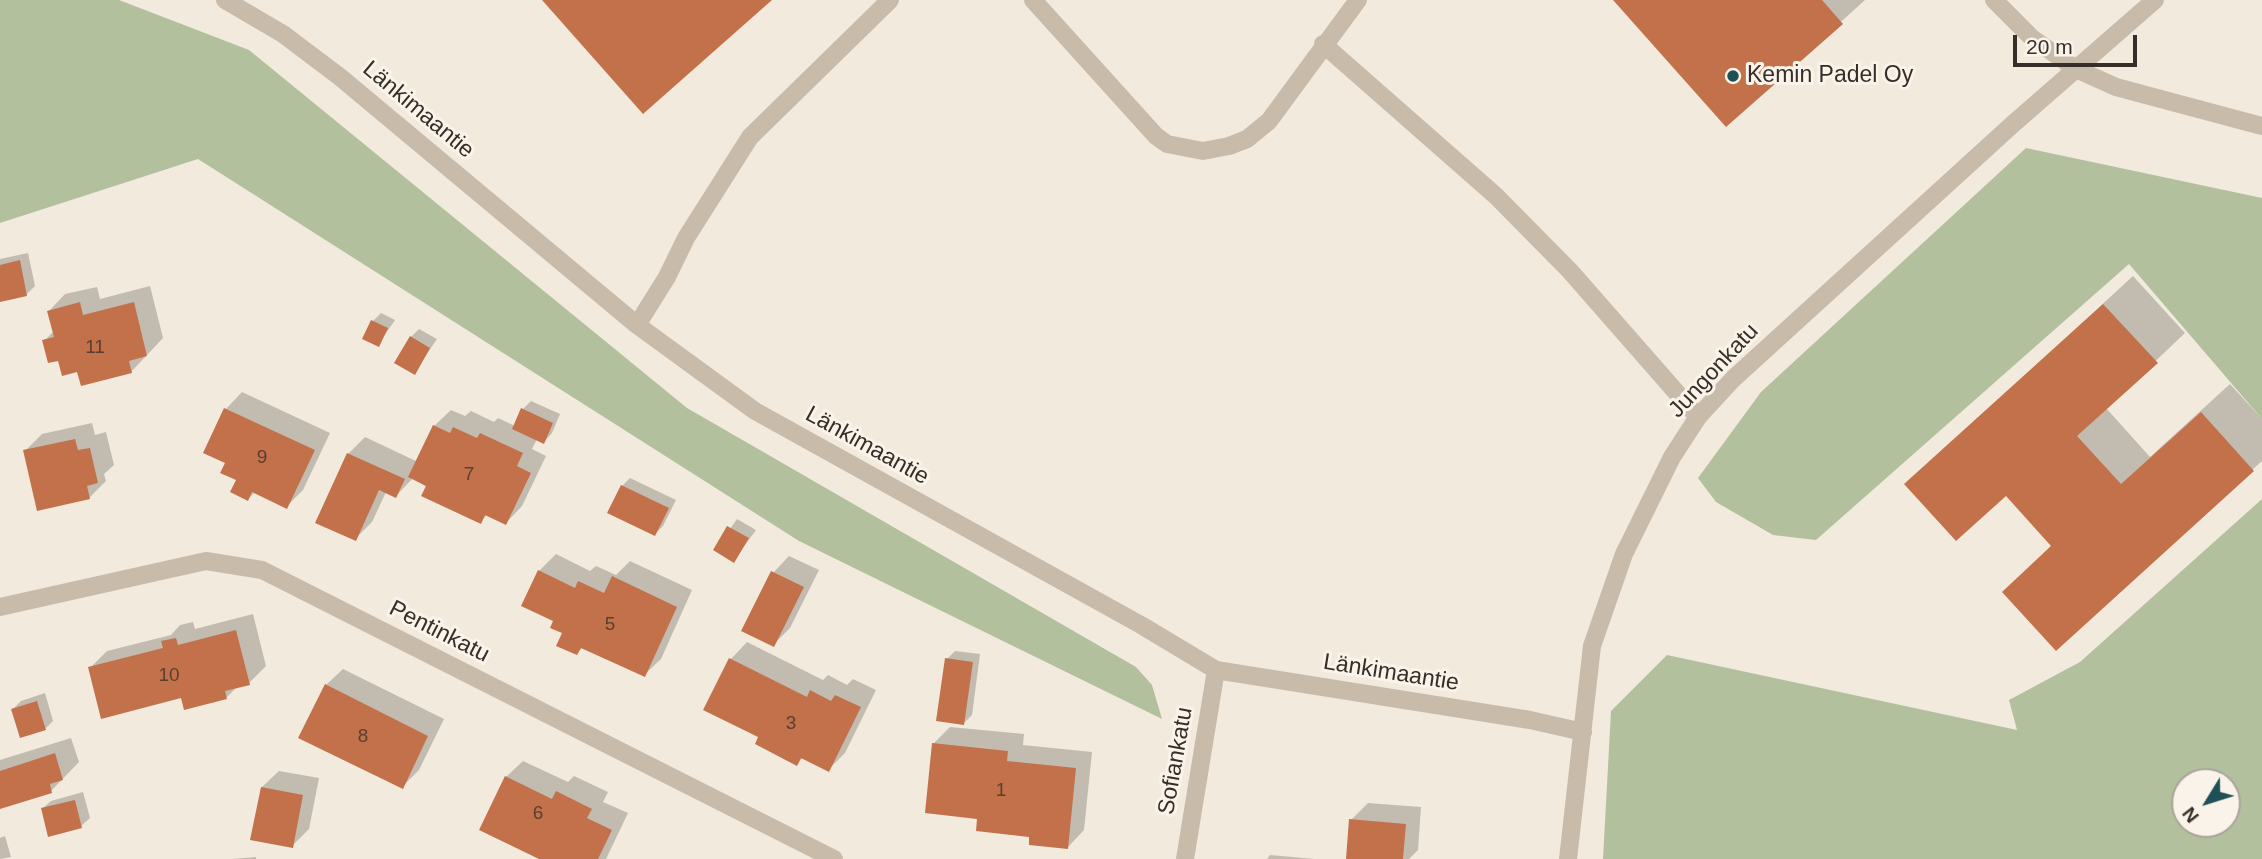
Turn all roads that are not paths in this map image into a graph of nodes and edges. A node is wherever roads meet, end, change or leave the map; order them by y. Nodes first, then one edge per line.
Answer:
1 (225, 0) edge
2 (890, 0) edge
3 (1033, 0) edge
4 (1358, 0) edge
5 (1994, 0) edge
6 (2155, 0) edge
7 (1324, 44) junction
8 (2076, 69) junction
9 (2262, 126) edge
10 (637, 325) junction
11 (1698, 416) junction
12 (0, 607) edge
13 (1216, 670) junction
14 (1583, 732) junction
15 (834, 859) edge
16 (1185, 859) edge
17 (1568, 859) edge

1 - 10 street, Länkimaantie
2 - 10 street
3 - 7 street
4 - 7 street
5 - 8 street
6 - 8 street, Jungonkatu
7 - 11 street
8 - 9 street
8 - 11 street, Jungonkatu
10 - 13 street, Länkimaantie
11 - 14 street, Jungonkatu
12 - 15 street, Pentinkatu
13 - 14 street, Länkimaantie
13 - 16 street, Sofiankatu
14 - 17 street, Jungonkatu

